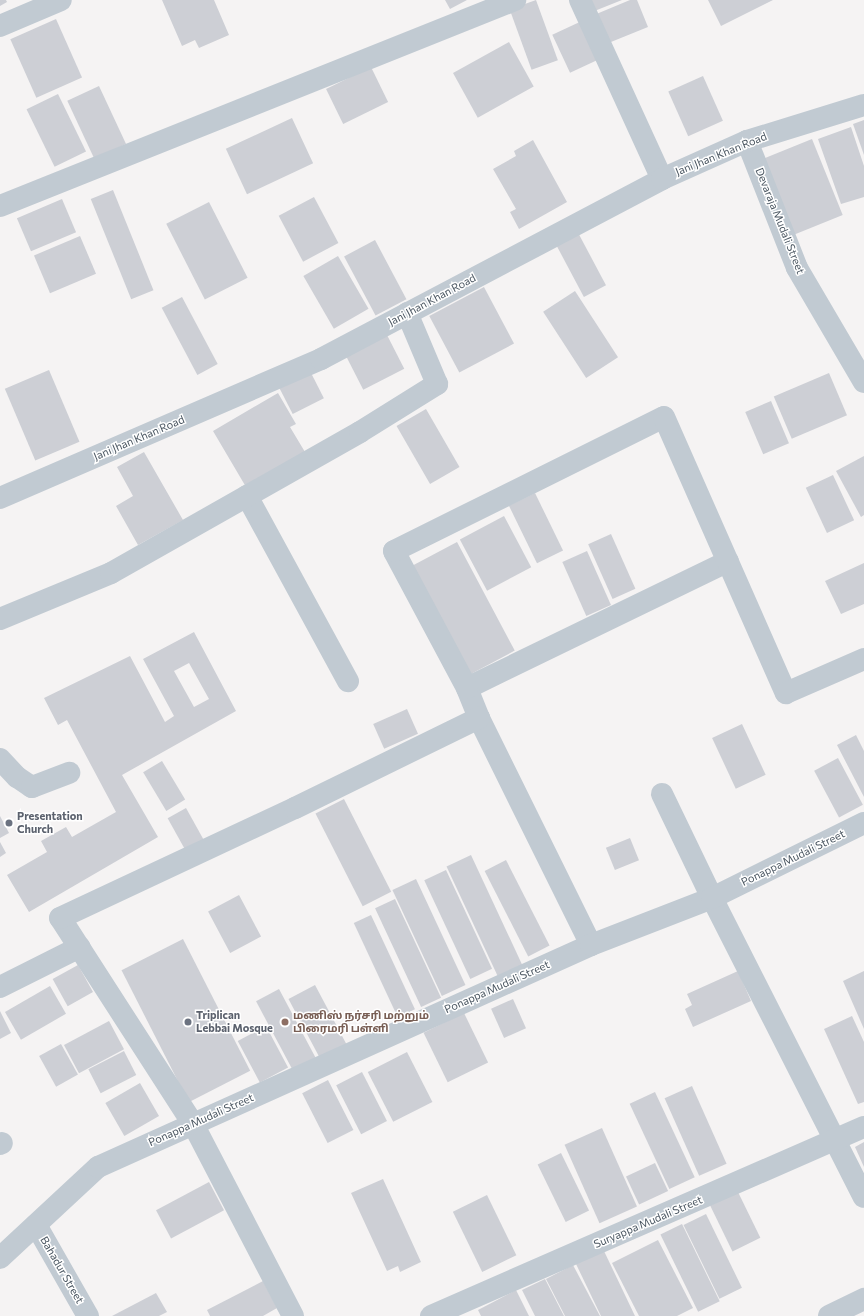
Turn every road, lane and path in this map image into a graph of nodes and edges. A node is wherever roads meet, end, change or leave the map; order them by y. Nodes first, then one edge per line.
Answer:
1 (61, 0) edge
2 (515, 0) edge
3 (580, 0) edge
4 (0, 26) edge
5 (864, 105) edge
6 (747, 141) junction
7 (662, 179) junction
8 (0, 206) edge
9 (407, 313) junction
10 (864, 382) edge
11 (247, 496) junction
12 (0, 498) edge
13 (728, 561) junction
14 (0, 619) edge
15 (864, 659) edge
16 (348, 682) dead end
17 (467, 688) junction
18 (479, 718) junction
19 (0, 759) edge
20 (69, 773) dead end
21 (662, 794) dead end
22 (864, 823) edge
23 (712, 898) junction
24 (591, 944) junction
25 (80, 947) junction
26 (0, 987) edge
27 (193, 1124) junction
28 (864, 1127) edge
29 (836, 1140) junction
30 (864, 1196) edge
31 (36, 1224) junction
32 (0, 1258) edge
33 (864, 1299) edge
34 (88, 1316) edge
35 (294, 1316) edge
36 (431, 1316) edge
37 (829, 1316) edge

1 - 4 street
2 - 8 street
3 - 7 street
5 - 6 street, Jani Jhan Khan Road
6 - 7 street, Jani Jhan Khan Road
6 - 10 street, Devaraja Mudali Street
7 - 9 street, Jani Jhan Khan Road
9 - 11 street
9 - 12 street, Jani Jhan Khan Road
11 - 14 street
11 - 16 street
13 - 15 street
13 - 17 street
13 - 17 street
17 - 18 street
18 - 24 street
18 - 25 street
19 - 20 street
21 - 23 street
22 - 23 street, Ponappa Mudali Street
23 - 24 street, Ponappa Mudali Street
23 - 29 street
24 - 27 street, Ponappa Mudali Street
25 - 26 street
25 - 27 street
27 - 31 street, Ponappa Mudali Street
27 - 35 street
28 - 29 street, Suryappa Mudali Street
29 - 30 street
29 - 36 street, Suryappa Mudali Street
31 - 32 street, Ponappa Mudali Street
31 - 34 street, Bahadur Street
33 - 37 street

